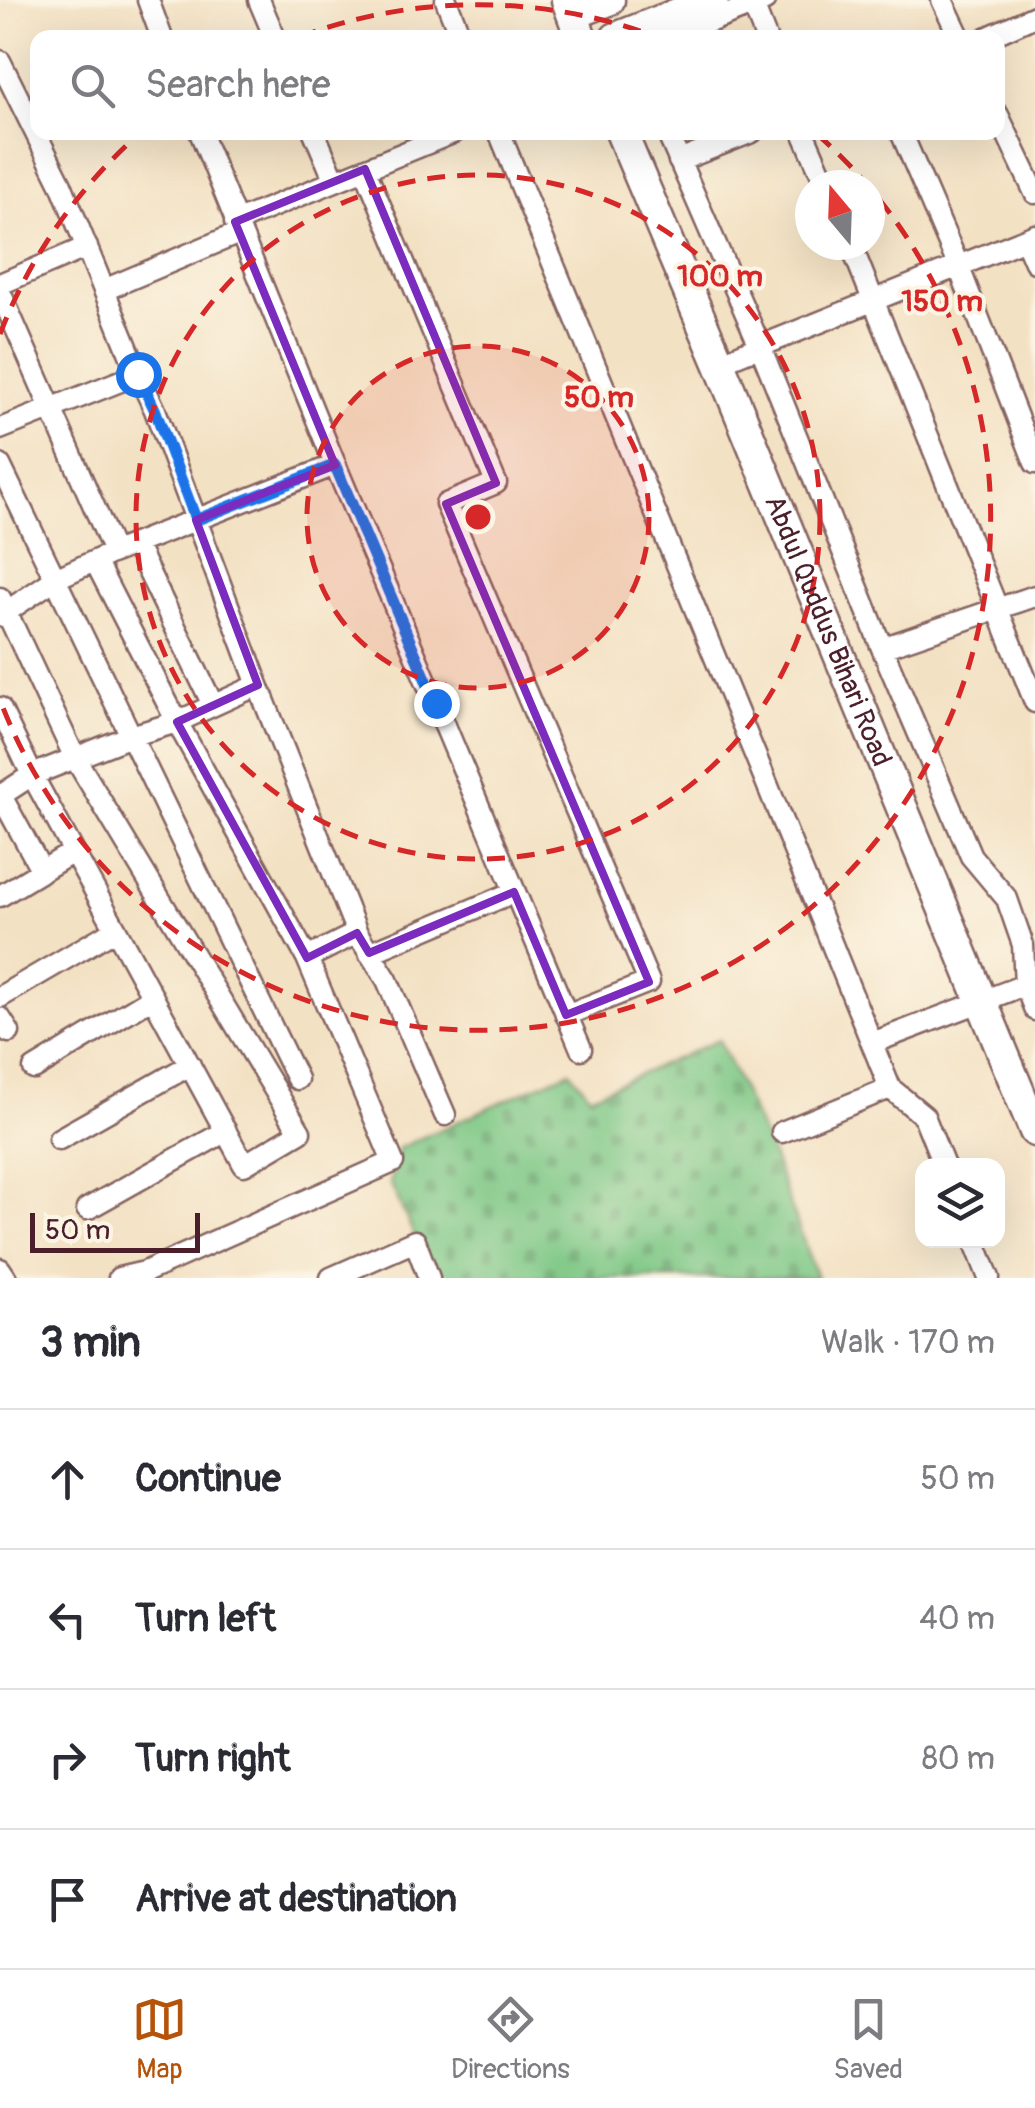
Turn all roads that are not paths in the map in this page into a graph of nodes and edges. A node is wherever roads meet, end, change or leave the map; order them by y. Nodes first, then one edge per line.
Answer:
1 (148, 0) edge
2 (259, 0) edge
3 (446, 0) edge
4 (612, 0) edge
5 (712, 0) edge
6 (942, 0) edge
7 (756, 2) edge
8 (1035, 16) edge
9 (574, 17) edge
10 (159, 30) edge
11 (272, 30) edge
12 (458, 30) edge
13 (620, 30) edge
14 (637, 30) edge
15 (688, 30) edge
16 (764, 30) edge
17 (956, 30) edge
18 (1004, 30) edge
19 (0, 61) edge
20 (30, 121) edge
21 (1005, 130) edge
22 (40, 140) edge
23 (203, 140) edge
24 (317, 140) edge
25 (436, 140) edge
26 (501, 140) edge
27 (623, 140) edge
28 (670, 140) edge
29 (731, 140) edge
30 (807, 140) edge
31 (904, 140) edge
32 (679, 160) junction
33 (365, 169) junction
34 (820, 170) edge
35 (335, 182) junction
36 (1035, 193) edge
37 (237, 228) junction
38 (1030, 236) edge
39 (87, 247) junction
40 (857, 260) edge
41 (1035, 262) edge
42 (958, 265) junction
43 (0, 284) edge
44 (104, 290) junction
45 (0, 292) edge
46 (874, 300) junction
47 (4, 315) edge
48 (760, 346) junction
49 (719, 363) junction
50 (138, 374) junction
51 (51, 408) junction
52 (0, 429) edge
53 (1035, 463) edge
54 (0, 465) edge
55 (335, 465) junction
56 (196, 520) junction
57 (135, 544) junction
58 (104, 556) junction
59 (55, 579) junction
60 (1035, 596) edge
61 (2, 608) edge
62 (997, 610) junction
63 (882, 648) junction
64 (258, 684) junction
65 (1035, 702) edge
66 (213, 705) junction
67 (0, 708) edge
68 (176, 722) junction
69 (131, 736) junction
70 (76, 758) junction
71 (32, 775) junction
72 (0, 795) edge
73 (74, 852) junction
74 (42, 870) junction
75 (514, 892) junction
76 (0, 896) edge
77 (116, 929) junction
78 (357, 933) junction
79 (369, 953) junction
80 (307, 958) junction
81 (1030, 983) edge
82 (0, 997) edge
83 (153, 997) junction
84 (982, 1002) junction
85 (1035, 1010) edge
86 (566, 1014) junction
87 (872, 1043) junction
88 (581, 1050) dead end
89 (190, 1065) junction
90 (34, 1069) dead end
91 (296, 1079) dead end
92 (890, 1088) junction
93 (445, 1115) dead end
94 (226, 1131) junction
95 (1035, 1131) edge
96 (782, 1132) dead end
97 (60, 1140) dead end
98 (941, 1158) edge
99 (87, 1209) dead end
100 (977, 1248) edge
101 (0, 1269) edge
102 (344, 1275) edge
103 (6, 1278) edge
104 (119, 1278) edge
105 (429, 1278) edge
106 (989, 1278) edge

1 - 10 street
2 - 11 street
3 - 12 street
4 - 9 main road
4 - 13 street
5 - 14 main road
6 - 17 street
7 - 15 street
7 - 16 street
8 - 18 street
19 - 20 street
21 - 36 street
22 - 39 street
23 - 37 street
24 - 35 street
25 - 33 street
26 - 87 street
27 - 49 main road, Abdul Quddus Bihari Road
28 - 32 street
29 - 32 street
30 - 34 street
31 - 42 street
32 - 48 street
33 - 35 street
33 - 86 street
35 - 37 street
37 - 44 street
37 - 55 street
38 - 41 street
38 - 42 street
39 - 43 street
39 - 44 street
40 - 46 street
42 - 46 street
42 - 53 street
44 - 50 street
45 - 47 street
46 - 48 street
46 - 62 street
47 - 51 street
48 - 49 street
48 - 63 street
49 - 84 main road, Abdul Quddus Bihari Road
50 - 51 street
50 - 56 street
51 - 52 street
51 - 58 street
54 - 59 street
55 - 56 street
55 - 75 street
56 - 57 street
56 - 64 street
57 - 58 street
57 - 66 street
58 - 59 street
58 - 68 street
59 - 61 street
59 - 69 street
60 - 62 street
61 - 70 street
62 - 63 street
62 - 65 street
63 - 81 street
64 - 66 street
64 - 78 street
66 - 68 street
67 - 71 street
68 - 69 street
68 - 80 street
69 - 70 street
69 - 91 street
70 - 71 street
70 - 94 street
71 - 72 street
71 - 73 street
72 - 74 street
73 - 74 street
73 - 77 street
74 - 76 street
75 - 79 street
75 - 86 street
77 - 82 street
77 - 83 street
78 - 79 street
78 - 80 street
79 - 93 street
80 - 104 street
81 - 84 street
81 - 85 street
83 - 89 street
83 - 90 street
84 - 87 street
84 - 95 main road, Abdul Quddus Bihari Road
86 - 88 street
87 - 92 street
89 - 94 street
89 - 97 street
92 - 96 street
92 - 98 street
94 - 99 street
100 - 106 street
101 - 103 street
102 - 105 street

